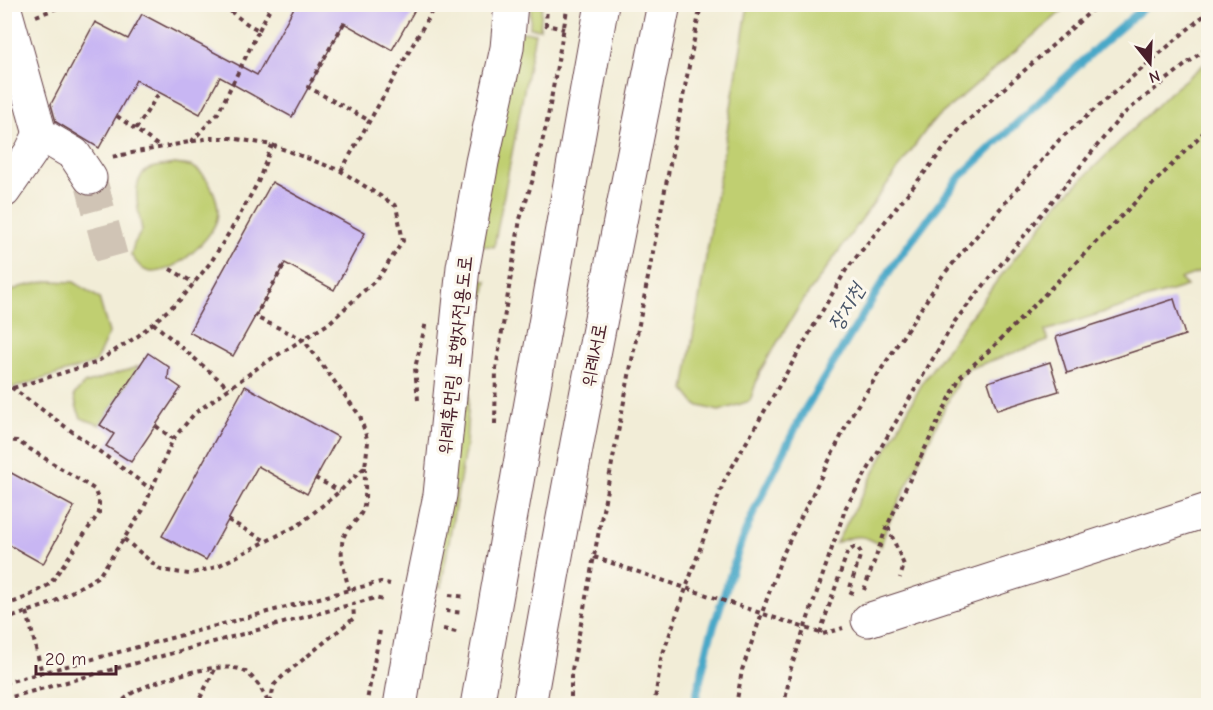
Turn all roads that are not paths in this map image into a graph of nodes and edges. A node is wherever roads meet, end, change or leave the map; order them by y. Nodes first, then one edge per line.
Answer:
1 (511, 4) edge
2 (602, 4) edge
3 (664, 4) edge
4 (4, 6) edge
5 (40, 134) junction
6 (86, 171) tunnel mouth
7 (4, 191) edge
8 (1209, 510) edge
9 (870, 604) road end
10 (400, 705) edge
11 (477, 705) edge
12 (529, 705) edge

1 - 10 main road, 위례휴먼링 보행자전용도로
2 - 11 main road
3 - 12 main road, 위례서로
4 - 5 main road
5 - 6 main road
5 - 7 main road
8 - 9 main road

